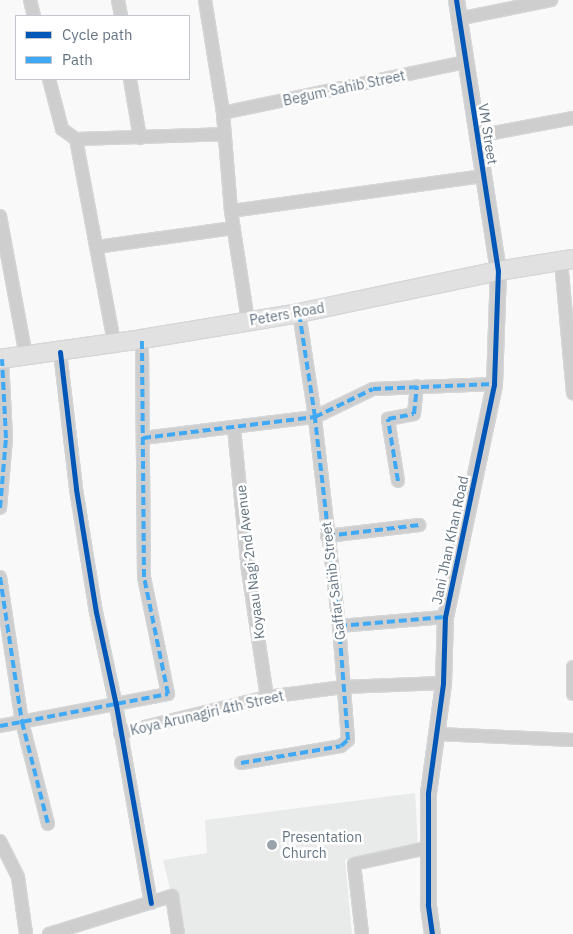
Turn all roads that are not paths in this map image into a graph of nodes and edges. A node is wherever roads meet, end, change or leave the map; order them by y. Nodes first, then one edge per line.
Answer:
1 (30, 0) edge
2 (118, 0) edge
3 (205, 0) edge
4 (456, 0) edge
5 (550, 0) edge
6 (34, 15) edge
7 (121, 15) edge
8 (458, 20) junction
9 (465, 62) junction
10 (49, 80) edge
11 (130, 80) edge
12 (223, 113) junction
13 (573, 118) edge
14 (224, 134) junction
15 (477, 136) junction
16 (140, 138) junction
17 (76, 139) junction
18 (484, 176) junction
19 (231, 211) junction
20 (0, 216) edge
21 (233, 228) junction
22 (96, 247) junction
23 (567, 260) edge
24 (498, 271) junction
25 (298, 313) junction
26 (248, 321) junction
27 (142, 339) junction
28 (114, 343) junction
29 (60, 352) junction
30 (26, 356) junction
31 (1, 359) edge
32 (494, 384) junction
33 (417, 386) junction
34 (573, 393) edge
35 (315, 417) junction
36 (234, 428) junction
37 (143, 438) junction
38 (398, 480) dead end
39 (0, 508) edge
40 (419, 525) dead end
41 (327, 536) junction
42 (0, 577) edge
43 (445, 617) junction
44 (339, 626) junction
45 (573, 667) edge
46 (443, 683) junction
47 (343, 686) junction
48 (573, 694) edge
49 (267, 697) junction
50 (116, 705) junction
51 (22, 722) junction
52 (0, 726) edge
53 (120, 733) junction
54 (438, 734) junction
55 (573, 740) edge
56 (241, 763) dead end
57 (48, 824) dead end
58 (0, 841) edge
59 (427, 848) junction
60 (151, 904) junction
61 (26, 934) edge
62 (49, 934) edge
63 (178, 934) edge
64 (362, 934) edge
65 (432, 934) edge

1 - 6 street
2 - 7 street
3 - 12 street
4 - 8 street, VM Street
5 - 8 street
8 - 9 street, VM Street
9 - 12 street, Begum Sahib Street
9 - 15 street, VM Street
10 - 17 street
11 - 16 street
12 - 14 street
13 - 15 street
14 - 16 street
14 - 19 street
15 - 18 street, VM Street
16 - 17 street
17 - 22 street
18 - 19 street
18 - 24 street, VM Street
19 - 21 street
20 - 30 street
21 - 22 street
21 - 26 street
22 - 28 street
23 - 24 main road, Peters Road
23 - 34 street
24 - 25 main road, Peters Road
24 - 32 street, Jani Jhan Khan Road
25 - 26 main road, Peters Road
25 - 35 street, Gaffar Sahib Street
26 - 27 main road, Peters Road
27 - 28 main road, Peters Road
27 - 37 street
28 - 29 main road, Peters Road
29 - 30 main road, Peters Road
29 - 50 street
30 - 31 main road, Peters Road
31 - 39 street
32 - 33 street
32 - 43 street, Jani Jhan Khan Road
33 - 35 street
33 - 38 street
35 - 36 street
35 - 41 street, Gaffar Sahib Street
36 - 37 street
36 - 49 street, Koyaau Nagi 2nd Avenue
37 - 50 street
40 - 41 street
41 - 44 street, Gaffar Sahib Street
42 - 51 street
43 - 44 street
43 - 46 street, Jani Jhan Khan Road
44 - 47 street, Gaffar Sahib Street
45 - 48 street
46 - 47 street, Koya Arunagiri 4th Street
46 - 54 street, Jani Jhan Khan Road
47 - 49 street, Koya Arunagiri 4th Street
47 - 56 street, Gaffar Sahib Street
49 - 53 street, Koya Arunagiri 4th Street
50 - 51 street
50 - 53 street
51 - 52 street
51 - 57 street
53 - 60 street
54 - 55 street
54 - 59 street, Jani Jhan Khan Road
58 - 61 street
59 - 64 street
59 - 65 street, Jani Jhan Khan Road
60 - 62 street
60 - 63 street

